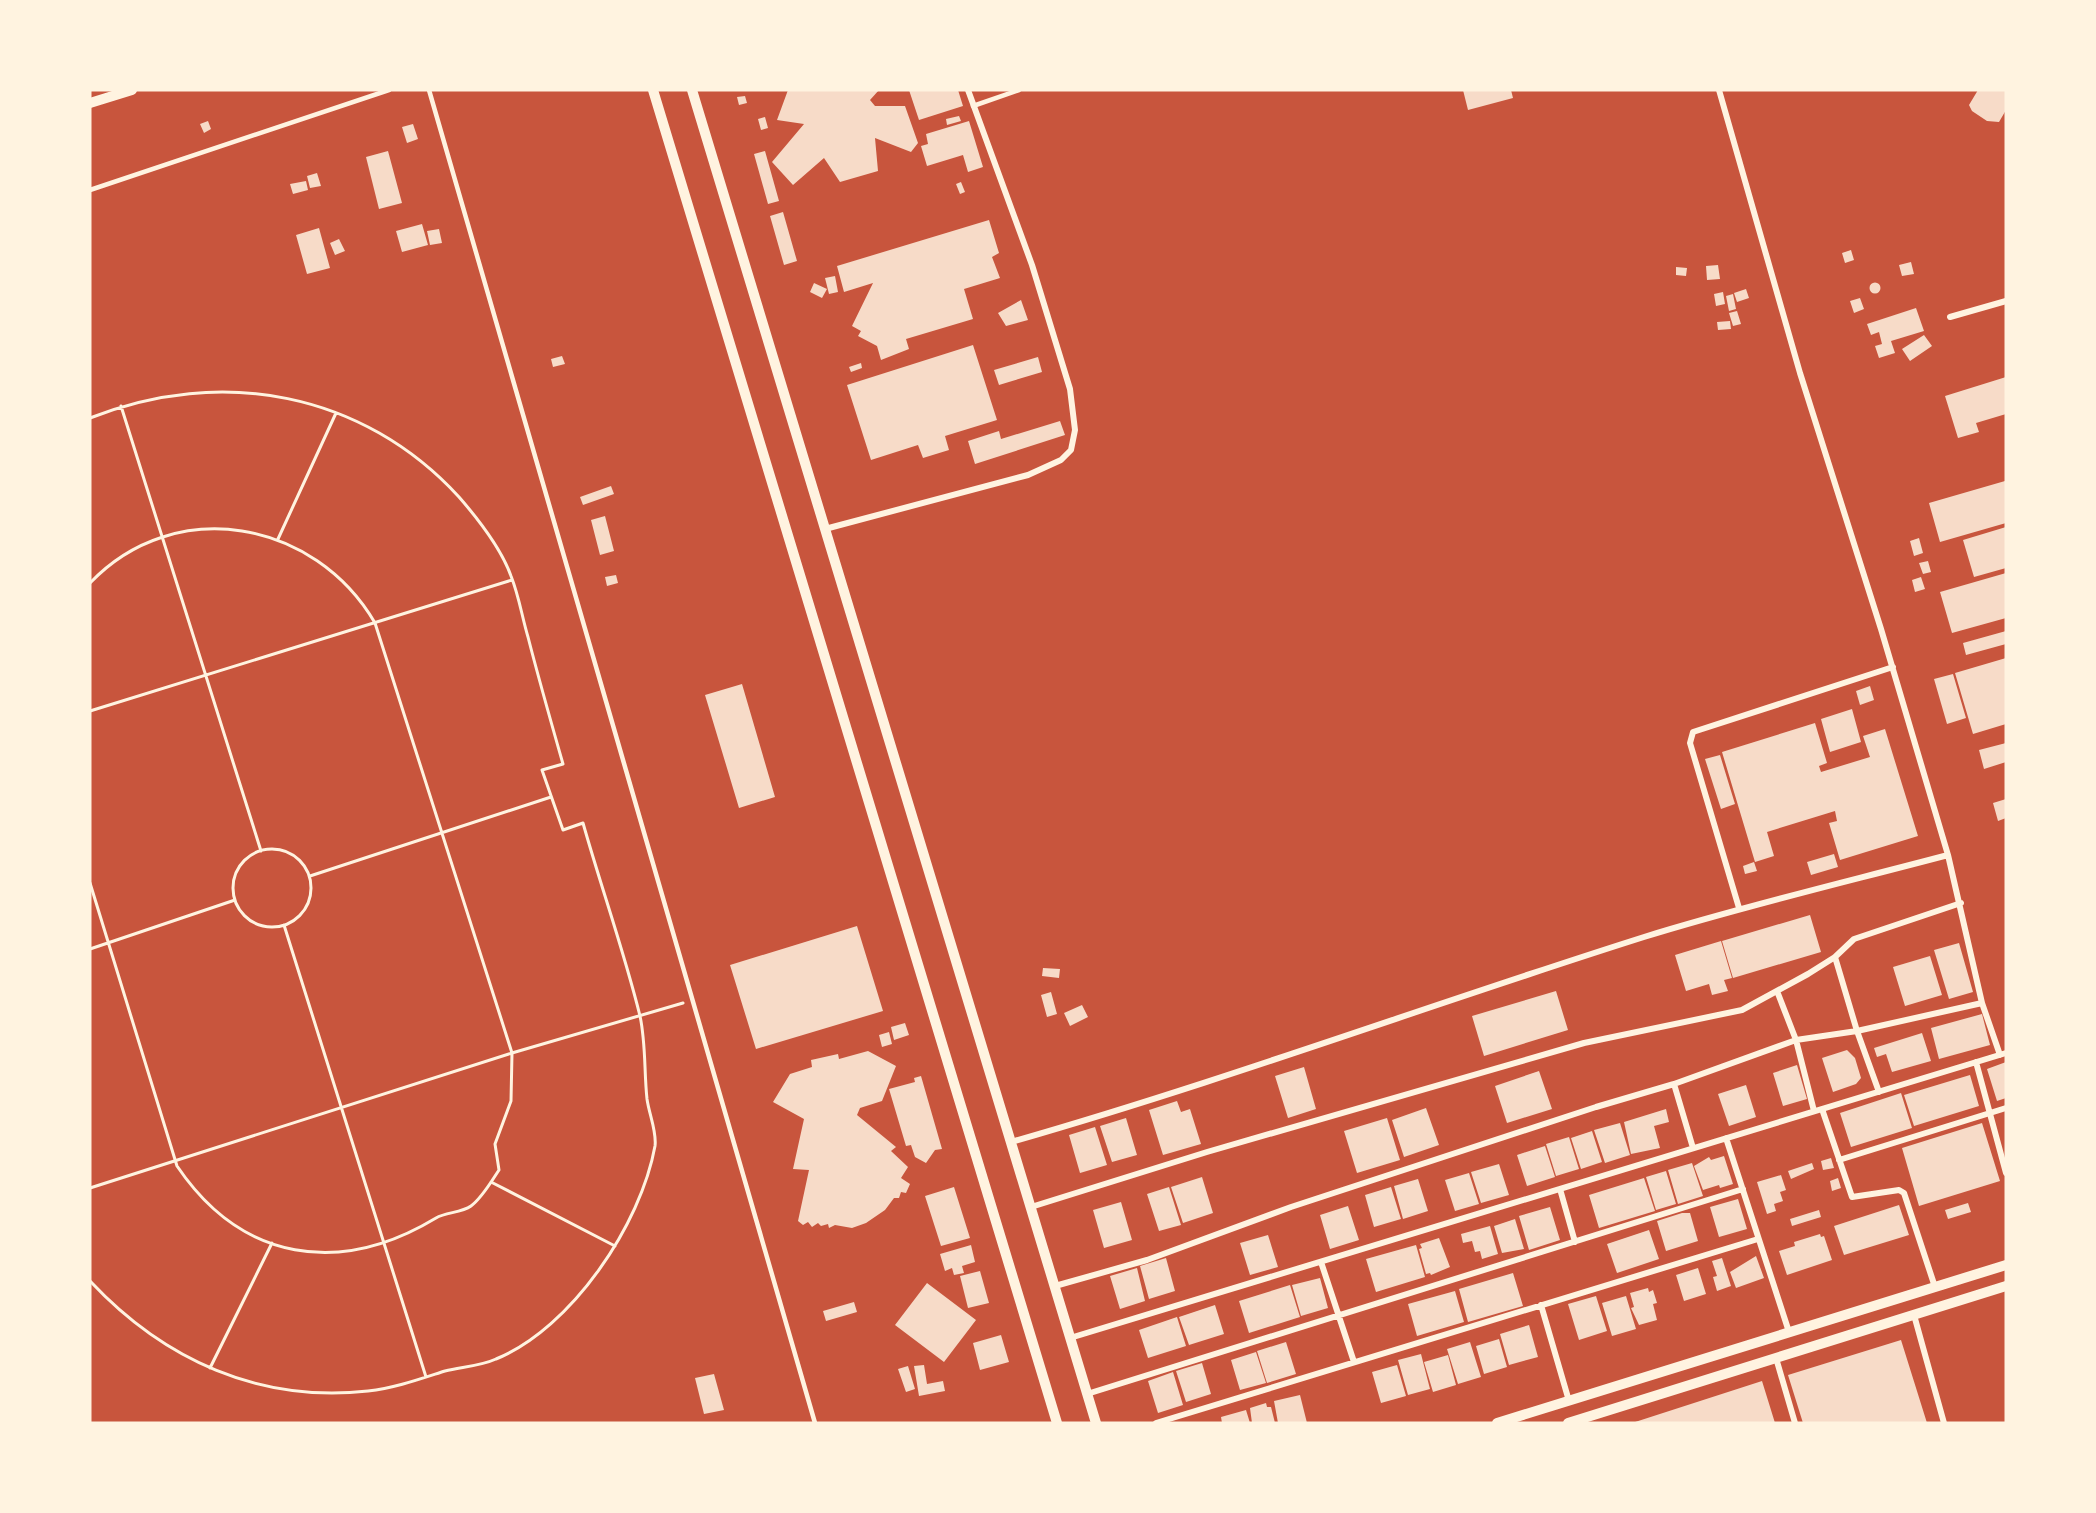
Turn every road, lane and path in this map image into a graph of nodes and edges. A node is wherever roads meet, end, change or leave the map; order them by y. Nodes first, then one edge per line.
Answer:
1 (132, 90) edge
2 (389, 90) edge
3 (429, 90) edge
4 (653, 90) edge
5 (692, 90) edge
6 (969, 90) edge
7 (1019, 90) edge
8 (1719, 90) edge
9 (90, 103) edge
10 (973, 106) junction
11 (90, 190) edge
12 (2006, 301) edge
13 (1950, 317) dead end
14 (120, 406) junction
15 (336, 413) junction
16 (90, 418) edge
17 (825, 529) junction
18 (162, 538) junction
19 (278, 540) junction
20 (512, 580) junction
21 (90, 584) edge
22 (375, 623) junction
23 (1893, 667) junction
24 (205, 675) junction
25 (90, 711) edge
26 (552, 797) junction
27 (442, 833) junction
28 (261, 851) junction
29 (1948, 855) junction
30 (310, 876) junction
31 (90, 883) edge
32 (235, 900) junction
33 (1961, 903) junction
34 (1739, 908) junction
35 (284, 926) junction
36 (109, 943) junction
37 (90, 949) edge
38 (1835, 957) junction
39 (1777, 991) junction
40 (693, 1000) junction
41 (1982, 1003) junction
42 (640, 1016) junction
43 (1857, 1031) junction
44 (1796, 1041) junction
45 (512, 1053) junction
46 (2003, 1054) edge
47 (1976, 1062) junction
48 (1674, 1084) junction
49 (1879, 1092) junction
50 (341, 1107) junction
51 (2006, 1108) edge
52 (1822, 1109) junction
53 (1814, 1111) junction
54 (1990, 1113) junction
55 (1726, 1138) junction
56 (1011, 1142) junction
57 (1693, 1148) junction
58 (175, 1160) junction
59 (1839, 1160) junction
60 (2005, 1168) edge
61 (491, 1182) junction
62 (90, 1188) edge
63 (1560, 1189) junction
64 (1743, 1189) junction
65 (1030, 1207) junction
66 (1758, 1239) junction
67 (1575, 1242) junction
68 (272, 1243) junction
69 (385, 1244) junction
70 (615, 1246) junction
71 (1321, 1262) junction
72 (2006, 1265) edge
73 (90, 1281) edge
74 (1054, 1286) junction
75 (2006, 1286) edge
76 (1935, 1287) junction
77 (1540, 1305) junction
78 (1339, 1315) junction
79 (1914, 1315) junction
80 (1789, 1332) junction
81 (1070, 1338) junction
82 (1776, 1358) junction
83 (1354, 1362) junction
84 (209, 1368) junction
85 (426, 1377) junction
86 (1087, 1394) junction
87 (1569, 1401) junction
88 (815, 1423) edge
89 (1057, 1423) edge
90 (1096, 1423) edge
91 (1156, 1423) edge
92 (1497, 1423) edge
93 (1568, 1423) edge
94 (1795, 1423) edge
95 (1944, 1423) edge

1 - 9 street
2 - 11 lane
3 - 40 lane
4 - 89 street
5 - 17 street
6 - 10 street
7 - 10 lane
8 - 23 street
10 - 17 street
12 - 13 street
14 - 15 path
14 - 16 path
14 - 18 path
15 - 19 path
15 - 20 path
17 - 56 street
18 - 19 path
18 - 21 path
18 - 24 path
19 - 22 path
20 - 22 path
20 - 26 path
22 - 24 path
22 - 27 path
23 - 29 street
23 - 34 street
24 - 25 path
24 - 28 path
26 - 27 path
26 - 42 path
27 - 30 path
27 - 45 path
28 - 30 path
28 - 32 path
29 - 33 street
29 - 34 street
30 - 35 path
31 - 36 path
32 - 35 path
32 - 36 path
33 - 38 street
33 - 41 street
34 - 56 street
35 - 50 path
36 - 37 path
36 - 58 path
38 - 39 street
38 - 43 street
39 - 44 street
39 - 65 street
40 - 42 path
40 - 88 lane
41 - 43 street
41 - 46 street
42 - 45 path
42 - 70 path
43 - 44 street
43 - 49 street
44 - 48 street
44 - 53 street
45 - 50 path
45 - 61 path
46 - 47 street
47 - 49 street
47 - 54 street
48 - 57 street
48 - 74 street
49 - 52 street
50 - 58 path
50 - 69 path
51 - 54 street
52 - 53 street
52 - 59 street
53 - 55 street
54 - 59 street
54 - 60 street
55 - 57 street
55 - 64 street
56 - 65 street
57 - 63 street
58 - 62 path
58 - 68 path
59 - 76 street
61 - 69 path
61 - 70 path
63 - 67 street
63 - 71 street
64 - 66 street
64 - 67 street
65 - 74 street
66 - 77 street
66 - 80 street
67 - 78 street
68 - 69 path
68 - 84 path
69 - 85 path
70 - 85 path
71 - 78 street
71 - 81 street
72 - 76 street
73 - 84 path
74 - 81 street
75 - 79 street
76 - 80 street
77 - 83 street
77 - 87 street
78 - 83 street
78 - 86 street
79 - 82 street
79 - 95 street
80 - 87 street
81 - 86 street
82 - 93 street
82 - 94 street
83 - 91 street
84 - 85 path
86 - 90 street
87 - 92 street

